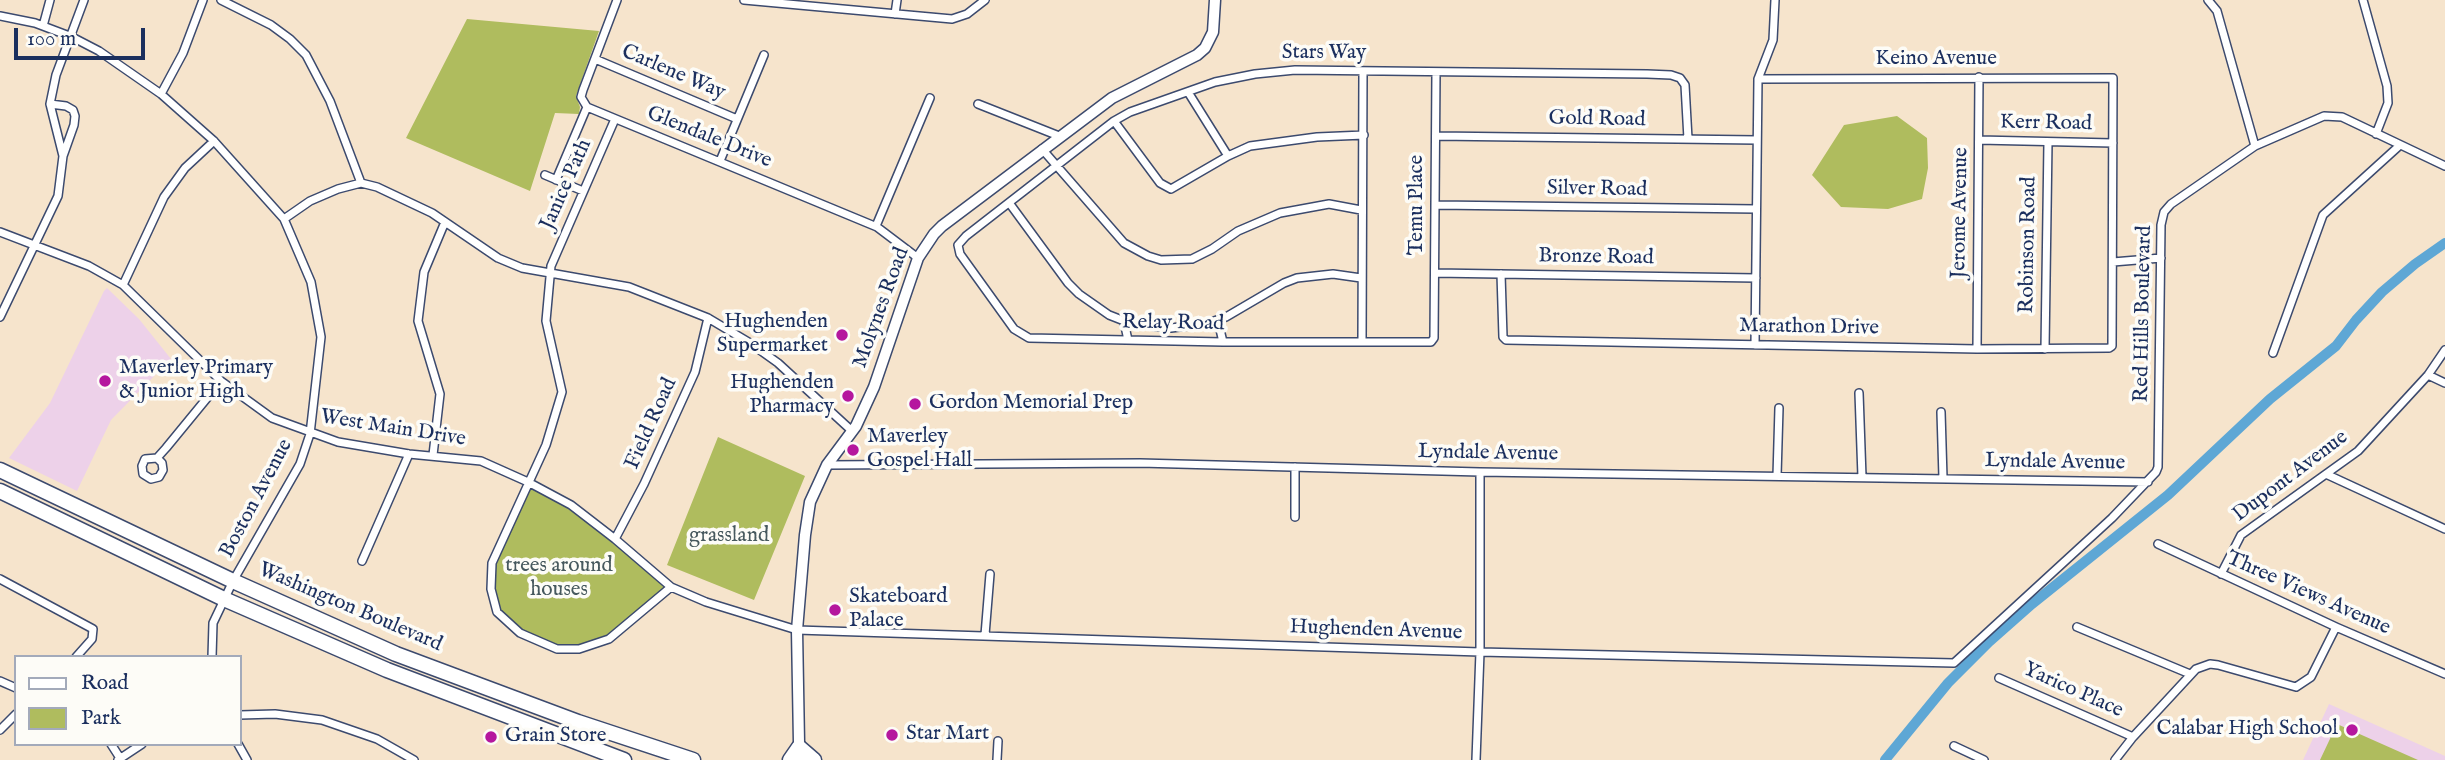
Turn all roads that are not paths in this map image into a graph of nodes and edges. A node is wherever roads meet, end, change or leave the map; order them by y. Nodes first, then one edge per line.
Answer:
1 (50, 0) edge
2 (84, 0) edge
3 (203, 0) edge
4 (221, 0) edge
5 (617, 0) edge
6 (744, 0) edge
7 (897, 0) edge
8 (985, 0) edge
9 (1215, 0) edge
10 (1774, 0) edge
11 (2208, 0) edge
12 (2363, 0) edge
13 (802, 3) edge
14 (895, 14) junction
15 (0, 16) edge
16 (43, 26) junction
17 (72, 37) junction
18 (764, 55) dead end
19 (595, 59) junction
20 (1363, 71) junction
21 (1436, 72) junction
22 (1979, 77) junction
23 (1758, 79) junction
24 (1188, 92) junction
25 (161, 94) junction
26 (930, 98) dead end
27 (50, 104) junction
28 (978, 104) dead end
29 (587, 107) junction
30 (615, 119) junction
31 (737, 119) junction
32 (1114, 121) junction
33 (2376, 134) junction
34 (1364, 135) junction
35 (1059, 136) junction
36 (1436, 136) junction
37 (1688, 139) junction
38 (1757, 140) junction
39 (1979, 140) junction
40 (214, 141) junction
41 (2048, 142) junction
42 (2113, 143) junction
43 (2255, 146) junction
44 (2399, 146) junction
45 (1042, 149) junction
46 (63, 156) junction
47 (1227, 156) junction
48 (720, 161) junction
49 (1056, 166) junction
50 (2445, 166) edge
51 (545, 175) dead end
52 (556, 180) junction
53 (360, 183) junction
54 (583, 191) junction
55 (1010, 204) junction
56 (1437, 205) junction
57 (1756, 209) junction
58 (1361, 210) junction
59 (284, 219) junction
60 (445, 222) junction
61 (876, 226) junction
62 (0, 232) edge
63 (958, 245) joint
64 (35, 246) junction
65 (918, 258) junction
66 (2161, 258) junction
67 (2113, 262) junction
68 (551, 269) junction
69 (1435, 273) junction
70 (1501, 274) junction
71 (1361, 278) junction
72 (1756, 278) junction
73 (123, 285) junction
74 (0, 317) edge
75 (708, 318) junction
76 (1219, 321) junction
77 (1125, 322) junction
78 (1434, 338) joint
79 (1128, 341) junction
80 (1223, 342) junction
81 (1362, 342) junction
82 (1755, 345) junction
83 (2112, 346) joint
84 (1977, 349) junction
85 (2045, 349) junction
86 (2445, 350) edge
87 (2273, 353) dead end
88 (2428, 375) junction
89 (221, 381) junction
90 (2445, 383) edge
91 (1859, 393) dead end
92 (1779, 408) dead end
93 (1941, 412) dead end
94 (852, 432) junction
95 (310, 434) junction
96 (409, 454) junction
97 (433, 455) junction
98 (156, 458) dead end
99 (827, 465) junction
100 (1295, 467) junction
101 (0, 470) edge
102 (1480, 472) junction
103 (2328, 475) junction
104 (1777, 476) junction
105 (1862, 477) junction
106 (1943, 478) junction
107 (2148, 481) junction
108 (528, 482) junction
109 (0, 491) edge
110 (1295, 517) dead end
111 (2445, 529) edge
112 (615, 539) junction
113 (2158, 544) dead end
114 (362, 561) dead end
115 (990, 574) dead end
116 (2221, 574) junction
117 (0, 579) edge
118 (233, 581) junction
119 (671, 587) junction
120 (223, 599) junction
121 (2077, 627) dead end
122 (2336, 627) junction
123 (797, 630) junction
124 (985, 635) junction
125 (1480, 652) junction
126 (78, 655) edge
127 (212, 655) edge
128 (2190, 674) junction
129 (2445, 674) edge
130 (1999, 678) dead end
131 (242, 715) edge
132 (14, 716) edge
133 (0, 730) edge
134 (2133, 737) junction
135 (998, 741) dead end
136 (139, 746) edge
137 (1954, 746) dead end
138 (801, 753) edge
139 (119, 759) edge
140 (414, 760) edge
141 (624, 760) edge
142 (693, 760) edge
143 (790, 760) edge
144 (814, 760) edge
145 (997, 760) edge
146 (1476, 760) edge
147 (1984, 760) edge
148 (2115, 760) edge

1 - 16 street
2 - 17 street
3 - 25 street
4 - 53 street
5 - 19 street
6 - 13 street
7 - 14 street
8 - 14 street
9 - 35 main road, Molynes Road
10 - 23 street
11 - 43 street
12 - 33 street
13 - 14 street
15 - 16 street, Boston Avenue
16 - 17 street, Boston Avenue
17 - 25 street, Boston Avenue
17 - 27 street
18 - 31 street
19 - 29 street
19 - 31 street, Carlene Way
20 - 21 street, Stars Way
20 - 24 street, Stars Way
20 - 34 street
21 - 36 street, Temu Place
21 - 37 street, Stars Way
22 - 23 street, Keino Avenue
22 - 39 street, Jerome Avenue
22 - 42 street, Keino Avenue
23 - 38 street
24 - 32 street, Stars Way
24 - 47 street
25 - 40 street, Boston Avenue
26 - 61 street
27 - 46 street
27 - 46 street
28 - 35 street
29 - 30 street, Glendale Drive
29 - 52 street, Janice Path
30 - 48 street, Glendale Drive
30 - 54 street, Janice Path
31 - 48 street
32 - 47 street
32 - 49 street, Stars Way
33 - 43 street, Red Hills Boulevard
33 - 44 street, Red Hills Boulevard
34 - 47 street
34 - 58 street
35 - 45 main road, Molynes Road
36 - 37 street, Gold Road
36 - 56 street, Temu Place
37 - 38 street, Gold Road
38 - 57 street
39 - 41 street, Kerr Road
39 - 84 street, Jerome Avenue
40 - 59 street, Boston Avenue
40 - 73 street
41 - 42 street, Kerr Road
41 - 85 street, Robinson Road
42 - 67 street, Keino Avenue
43 - 66 street, Red Hills Boulevard
44 - 50 street, Red Hills Boulevard
44 - 87 street
45 - 49 street
45 - 65 main road, Molynes Road
46 - 64 street
48 - 61 street, Glendale Drive
49 - 55 street, Stars Way
49 - 58 street
51 - 52 street
52 - 54 street
53 - 59 street
53 - 60 street
54 - 68 street, Janice Path
55 - 63 street, Stars Way
55 - 77 street
56 - 57 street, Silver Road
56 - 69 street, Temu Place
57 - 72 street
58 - 71 street
59 - 95 street, Boston Avenue
60 - 68 street
60 - 97 street
61 - 65 street, Glendale Drive
62 - 64 street, West Main Drive
63 - 79 street, Relay Road
64 - 73 street, West Main Drive
64 - 74 street
65 - 94 main road, Molynes Road
66 - 67 street
66 - 107 street, Red Hills Boulevard
67 - 83 street, Keino Avenue
68 - 75 street
68 - 108 street, Janice Path
69 - 70 street, Bronze Road
69 - 78 street, Temu Place
70 - 72 street, Bronze Road
70 - 82 street, Marathon Drive
71 - 76 street
71 - 81 street
72 - 82 street
73 - 89 street, West Main Drive
75 - 94 street
75 - 112 street, Field Road
76 - 77 street
76 - 80 street
77 - 79 street
78 - 81 street, Relay Road
79 - 80 street, Relay Road
80 - 81 street, Relay Road
82 - 84 street, Marathon Drive
83 - 85 street, Marathon Drive
84 - 85 street, Marathon Drive
86 - 88 street, Dupont Avenue
88 - 90 street
88 - 103 street, Dupont Avenue
89 - 95 street, West Main Drive
89 - 98 street
91 - 105 street
92 - 104 street
93 - 106 street
94 - 99 main road, Molynes Road
95 - 96 street, West Main Drive
95 - 118 street, Boston Avenue
96 - 97 street, West Main Drive
96 - 114 street
97 - 108 street, West Main Drive
99 - 100 street, Lyndale Avenue
99 - 123 main road, Molynes Road
100 - 102 street, Lyndale Avenue
100 - 110 street
101 - 118 highway, Washington Boulevard
102 - 104 street, Lyndale Avenue
102 - 125 street
103 - 111 street
103 - 116 street, Dupont Avenue
104 - 105 street, Lyndale Avenue
105 - 106 street, Lyndale Avenue
106 - 107 street, Lyndale Avenue
107 - 125 street, Hughenden Avenue
108 - 112 street, West Main Drive
108 - 119 street, Janice Path
109 - 120 highway, Washington Boulevard
112 - 119 street, West Main Drive
113 - 116 street, Three Views Avenue
115 - 124 street
116 - 122 street, Three Views Avenue
117 - 126 street
118 - 120 street, Boston Avenue
118 - 142 highway, Washington Boulevard
119 - 123 street, West Main Drive
120 - 127 street, Boston Avenue
120 - 141 highway, Washington Boulevard
121 - 128 street
122 - 128 street
122 - 129 street, Three Views Avenue
123 - 124 street, Hughenden Avenue
123 - 138 main road, Molynes Road
124 - 125 street, Hughenden Avenue
125 - 146 street
128 - 134 street
130 - 134 street, Yarico Place
131 - 140 street
132 - 133 street
134 - 148 street
135 - 145 street
136 - 139 street
137 - 147 street
138 - 143 highway
138 - 144 highway

